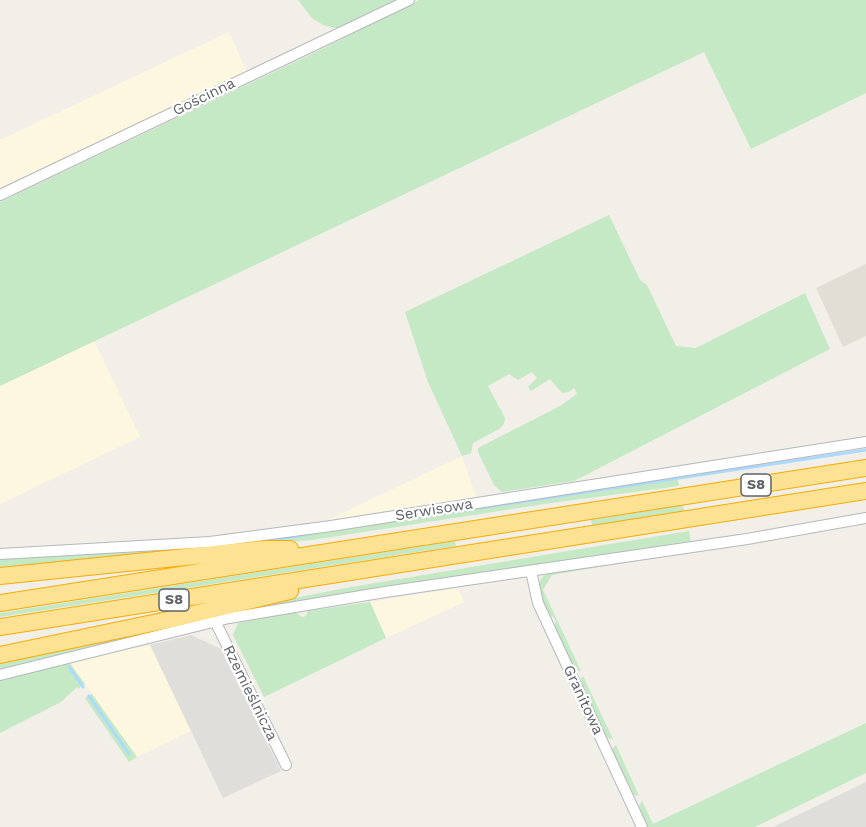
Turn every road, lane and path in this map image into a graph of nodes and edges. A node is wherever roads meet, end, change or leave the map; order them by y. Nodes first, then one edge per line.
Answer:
1 (409, 0) edge
2 (0, 195) edge
3 (866, 442) edge
4 (866, 468) edge
5 (866, 491) edge
6 (866, 518) edge
7 (348, 549) junction
8 (0, 554) edge
9 (531, 571) junction
10 (348, 572) junction
11 (0, 576) edge
12 (0, 603) edge
13 (215, 621) junction
14 (0, 627) edge
15 (0, 655) edge
16 (0, 675) edge
17 (286, 765) dead end
18 (642, 827) edge

1 - 2 street, Gościnna
3 - 8 street, Serwisowa
4 - 7 highway, S8
5 - 10 highway, S8
6 - 9 street
7 - 11 highway
7 - 12 highway, S8
9 - 13 street
9 - 18 street, Granitowa
10 - 14 highway, S8
10 - 15 highway
13 - 16 street
13 - 17 street, Rzemieślnicza

